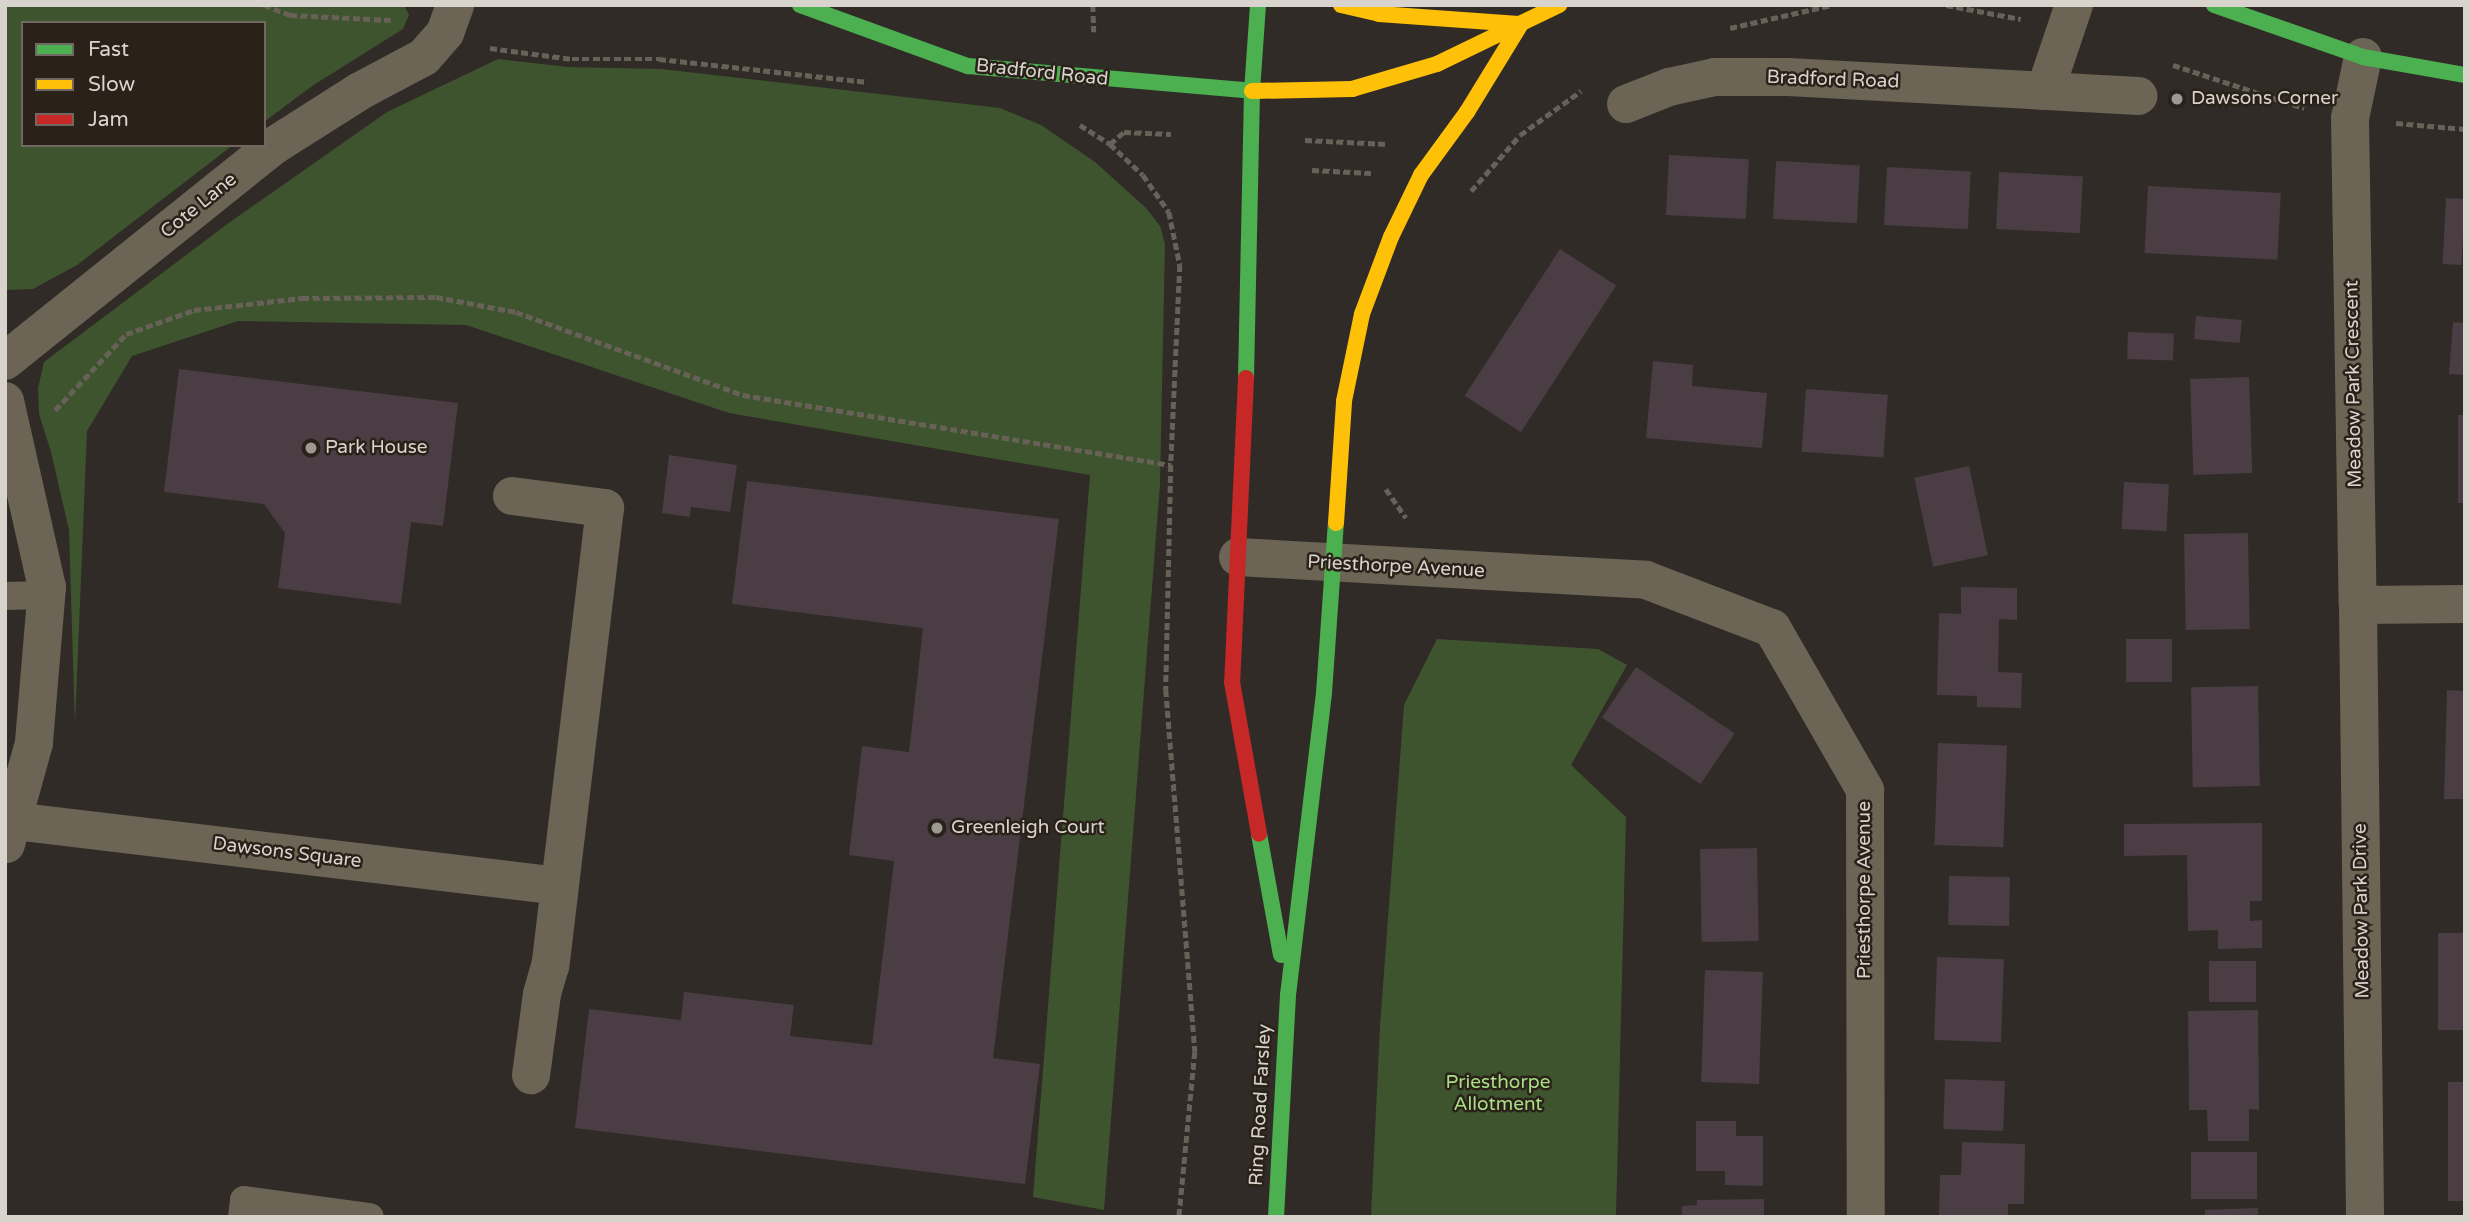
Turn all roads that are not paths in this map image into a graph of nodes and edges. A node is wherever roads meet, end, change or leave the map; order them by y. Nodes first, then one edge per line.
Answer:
1 (800, 5) edge
2 (1258, 5) edge
3 (1341, 5) edge
4 (1559, 5) edge
5 (2074, 5) edge
6 (2214, 5) edge
7 (450, 19) edge
8 (1521, 24) junction
9 (2363, 57) junction
10 (2465, 75) edge
11 (1252, 91) junction
12 (2045, 91) junction
13 (2138, 96) dead end
14 (1626, 104) dead end
15 (5, 361) edge
16 (5, 401) edge
17 (512, 496) dead end
18 (1238, 557) junction
19 (1332, 564) junction
20 (46, 595) junction
21 (5, 596) edge
22 (2465, 604) edge
23 (2358, 605) junction
24 (10, 834) edge
25 (559, 886) junction
26 (1288, 995) junction
27 (531, 1074) dead end
28 (242, 1217) edge
29 (370, 1217) edge
30 (1276, 1217) edge
31 (1866, 1217) edge
32 (2365, 1217) edge

1 - 11 main road, Bradford Road
2 - 11 main road
3 - 8 main road
4 - 8 main road, Bradford Road
5 - 12 street
6 - 9 main road
7 - 15 street, Cote Lane
8 - 11 main road, Bradford Road
8 - 19 main road
9 - 10 main road
9 - 23 street, Meadow Park Crescent
11 - 18 main road
12 - 13 street, Bradford Road
12 - 14 street, Bradford Road
16 - 20 street
17 - 25 street
18 - 19 street, Priesthorpe Avenue
18 - 26 main road
19 - 26 main road
19 - 31 street, Priesthorpe Avenue
20 - 21 lane
20 - 24 street
22 - 23 street
23 - 32 street, Meadow Park Drive
24 - 25 street, Dawsons Square
25 - 27 street
26 - 30 main road, Ring Road Farsley
28 - 29 lane

